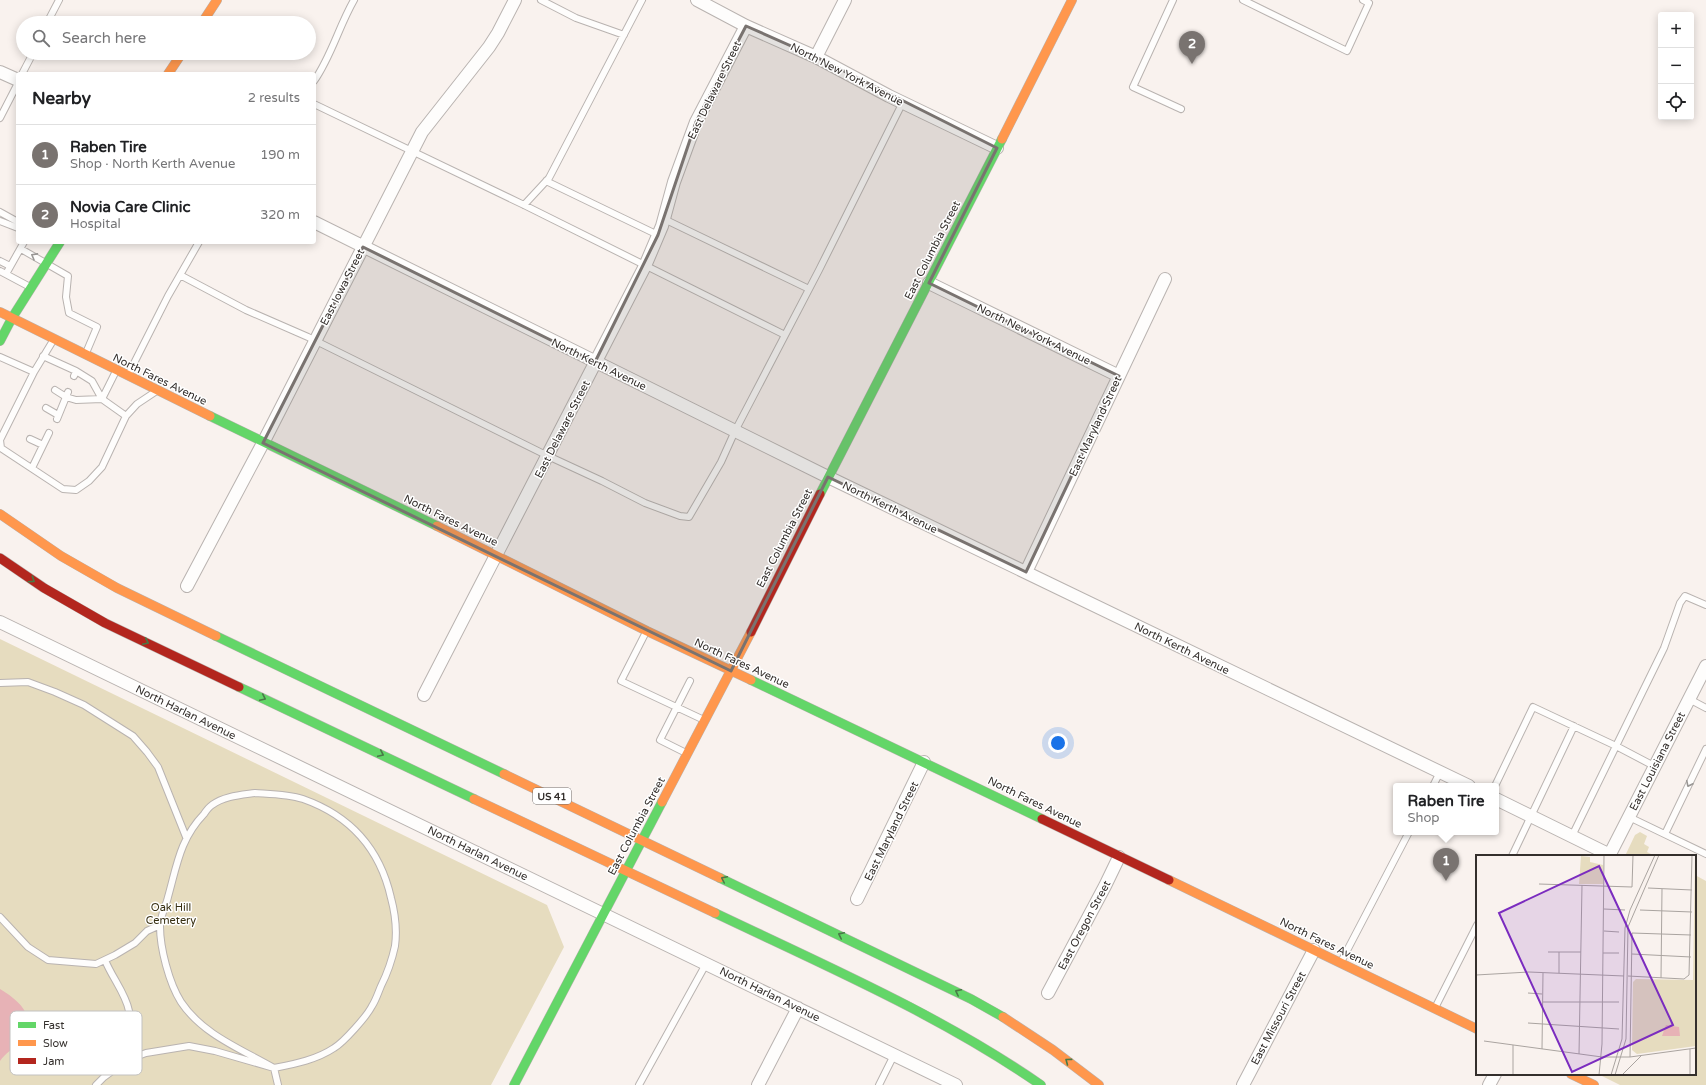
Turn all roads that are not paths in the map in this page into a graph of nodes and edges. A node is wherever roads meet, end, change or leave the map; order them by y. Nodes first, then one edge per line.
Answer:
1 (59, 0) edge
2 (217, 0) edge
3 (354, 0) edge
4 (515, 0) edge
5 (541, 0) edge
6 (642, 0) edge
7 (697, 0) edge
8 (845, 0) edge
9 (1072, 0) edge
10 (1173, 0) edge
11 (1244, 0) edge
12 (1363, 0) edge
13 (51, 16) edge
14 (207, 16) edge
15 (746, 26) junction
16 (624, 35) junction
17 (816, 57) junction
18 (29, 60) edge
19 (177, 60) edge
20 (0, 72) edge
21 (23, 72) edge
22 (169, 72) edge
23 (316, 78) edge
24 (16, 80) edge
25 (16, 85) edge
26 (903, 102) junction
27 (316, 105) edge
28 (1181, 109) dead end
29 (0, 118) edge
30 (997, 148) junction
31 (412, 151) junction
32 (546, 181) junction
33 (524, 205) junction
34 (0, 212) edge
35 (664, 219) junction
36 (0, 221) edge
37 (16, 221) edge
38 (316, 223) edge
39 (16, 227) edge
40 (658, 235) junction
41 (23, 244) edge
42 (59, 244) edge
43 (198, 244) edge
44 (363, 247) junction
45 (21, 248) junction
46 (0, 261) edge
47 (47, 263) junction
48 (10, 266) junction
49 (645, 266) junction
50 (0, 271) edge
51 (6, 274) junction
52 (180, 275) junction
53 (1165, 279) dead end
54 (928, 283) junction
55 (31, 288) junction
56 (809, 289) junction
57 (0, 312) edge
58 (12, 318) junction
59 (785, 335) junction
60 (54, 339) junction
61 (0, 341) edge
62 (315, 341) junction
63 (85, 355) junction
64 (43, 356) junction
65 (0, 357) edge
66 (596, 362) junction
67 (116, 371) junction
68 (34, 372) junction
69 (128, 376) junction
70 (1119, 376) junction
71 (55, 390) dead end
72 (157, 391) junction
73 (67, 394) junction
74 (102, 399) junction
75 (46, 408) dead end
76 (126, 416) junction
77 (735, 431) junction
78 (49, 433) dead end
79 (30, 439) dead end
80 (263, 443) junction
81 (43, 445) junction
82 (548, 456) junction
83 (32, 468) junction
84 (828, 477) junction
85 (0, 514) edge
86 (497, 555) junction
87 (0, 558) edge
88 (1026, 572) junction
89 (187, 586) dead end
90 (1706, 605) edge
91 (0, 622) edge
92 (647, 631) junction
93 (1706, 666) edge
94 (731, 671) junction
95 (690, 681) dead end
96 (0, 683) edge
97 (424, 695) dead end
98 (1689, 699) junction
99 (676, 707) junction
100 (1706, 708) edge
101 (705, 720) junction
102 (1574, 726) junction
103 (1616, 746) junction
104 (1706, 749) edge
105 (687, 754) junction
106 (924, 762) junction
107 (1654, 766) junction
108 (1440, 772) junction
109 (1434, 783) edge
110 (1463, 783) edge
111 (1496, 783) edge
112 (1499, 800) edge
113 (1532, 816) junction
114 (1629, 817) junction
115 (1665, 834) junction
116 (1406, 835) edge
117 (1572, 836) junction
118 (186, 837) junction
119 (643, 840) junction
120 (1706, 854) edge
121 (1512, 855) edge
122 (1607, 855) edge
123 (1610, 855) edge
124 (1119, 857) junction
125 (626, 871) junction
126 (857, 899) dead end
127 (603, 914) junction
128 (0, 918) edge
129 (160, 925) junction
130 (1476, 927) edge
131 (1314, 950) junction
132 (105, 960) junction
133 (1340, 963) junction
134 (706, 964) junction
135 (1048, 993) dead end
136 (798, 1008) junction
137 (1435, 1009) junction
138 (130, 1011) edge
139 (1476, 1029) edge
140 (142, 1054) edge
141 (894, 1055) junction
142 (274, 1068) junction
143 (107, 1075) edge
144 (1494, 1075) edge
145 (1573, 1075) edge
146 (96, 1085) edge
147 (278, 1085) edge
148 (514, 1085) edge
149 (639, 1085) edge
150 (758, 1085) edge
151 (879, 1085) edge
152 (956, 1085) edge
153 (1041, 1085) edge
154 (1099, 1085) edge
155 (1242, 1085) edge
156 (1489, 1085) edge
157 (1594, 1085) edge

1 - 13 lane
2 - 14 main road
3 - 23 lane
4 - 31 street, East Iowa Street
5 - 16 lane
6 - 16 lane
7 - 15 street, North New York Avenue
8 - 17 street
9 - 30 main road, East Columbia Street
10 - 28 lane
11 - 12 lane
15 - 17 street, North New York Avenue
15 - 35 street, East Delaware Street
16 - 32 lane
17 - 26 street, North New York Avenue
18 - 21 lane
19 - 22 main road
20 - 24 street
25 - 29 lane
26 - 30 street, North New York Avenue
26 - 56 lane
27 - 31 lane
30 - 54 main road, East Columbia Street
31 - 33 lane
31 - 44 street, East Iowa Street
32 - 33 lane
32 - 40 lane
33 - 49 lane
34 - 37 lane
35 - 40 street, East Delaware Street
35 - 56 lane
36 - 39 lane
38 - 44 street, North Kerth Avenue
40 - 49 street, East Delaware Street
41 - 45 lane
42 - 47 main road
43 - 52 lane
44 - 62 street, East Iowa Street
44 - 66 street, North Kerth Avenue
47 -> 45 lane
45 - 48 lane
46 - 48 lane
47 - 55 main road
47 - 63 lane
48 - 51 lane
49 - 59 lane
49 - 66 street, East Delaware Street
50 - 51 lane
51 - 55 lane
52 - 62 lane
52 - 69 lane
53 - 70 street, East Maryland Street
54 - 70 street, North New York Avenue
54 - 84 main road, East Columbia Street
55 - 58 main road
56 - 59 lane
57 - 58 main road, North Fares Avenue
58 - 60 main road, North Fares Avenue
58 - 61 main road
59 - 77 lane
60 - 63 main road, North Fares Avenue
60 - 64 lane
62 - 80 street, East Iowa Street
62 - 82 lane
63 - 67 main road, North Fares Avenue
64 - 68 lane
64 - 74 lane
65 - 68 lane
66 - 77 street, North Kerth Avenue
66 - 82 street, East Delaware Street
67 - 69 main road, North Fares Avenue
67 - 74 lane
68 - 83 lane
69 - 72 main road, North Fares Avenue
70 - 88 street, East Maryland Street
71 - 73 lane
72 - 76 lane
72 - 80 main road, North Fares Avenue
73 - 74 lane
73 - 75 lane
74 - 76 lane
76 - 83 lane
77 - 82 lane
77 - 84 street, North Kerth Avenue
78 - 81 lane
79 - 81 lane
80 - 86 main road, North Fares Avenue
80 - 89 street, East Iowa Street
81 - 83 lane
82 - 86 street, East Delaware Street
84 - 88 street, North Kerth Avenue
84 - 94 main road, East Columbia Street
85 - 119 main road, US 41
86 - 92 main road, North Fares Avenue
86 - 97 street, East Delaware Street
87 -> 125 main road
88 - 108 street, North Kerth Avenue
90 - 103 lane
91 - 127 street, North Harlan Avenue
92 - 94 main road, North Fares Avenue
92 - 99 lane
93 - 98 street, East Louisiana Street
94 - 101 main road, East Columbia Street
94 - 106 main road, North Fares Avenue
95 - 99 lane
96 - 118 lane
98 - 100 lane
98 - 107 street, East Louisiana Street
99 - 101 lane
99 - 105 lane
101 - 105 main road, East Columbia Street
102 - 103 lane
102 - 111 lane
102 - 113 lane
103 - 107 lane
103 - 117 lane
104 -> 115 lane
105 - 119 main road, East Columbia Street
106 - 124 main road, North Fares Avenue
106 - 126 street, East Maryland Street
107 - 114 street, East Louisiana Street
108 - 109 lane
108 - 110 street, North Kerth Avenue
112 - 113 street
113 - 117 street
113 - 121 lane
114 - 115 lane
114 - 123 street, East Louisiana Street
115 - 120 lane
116 - 133 lane
117 - 122 street
118 - 129 lane
118 - 142 lane
119 - 125 main road, East Columbia Street
154 -> 119 main road, US 41
124 - 131 main road, North Fares Avenue
124 - 135 street, East Oregon Street
125 - 127 main road, East Columbia Street
125 - 153 main road
127 - 134 street, North Harlan Avenue
127 - 148 main road, East Columbia Street
128 - 132 lane
129 - 132 lane
129 - 142 lane
130 - 137 lane
131 - 133 main road, North Fares Avenue
131 - 155 street, East Missouri Street
132 - 138 lane
133 - 137 main road, North Fares Avenue
134 - 136 street, North Harlan Avenue
134 - 149 lane
136 - 141 street, North Harlan Avenue
136 - 150 street
137 - 139 main road, North Fares Avenue
140 - 142 lane
141 - 151 lane
141 - 152 street, North Harlan Avenue
142 - 147 lane
143 - 146 lane
144 - 156 street
145 - 157 main road

